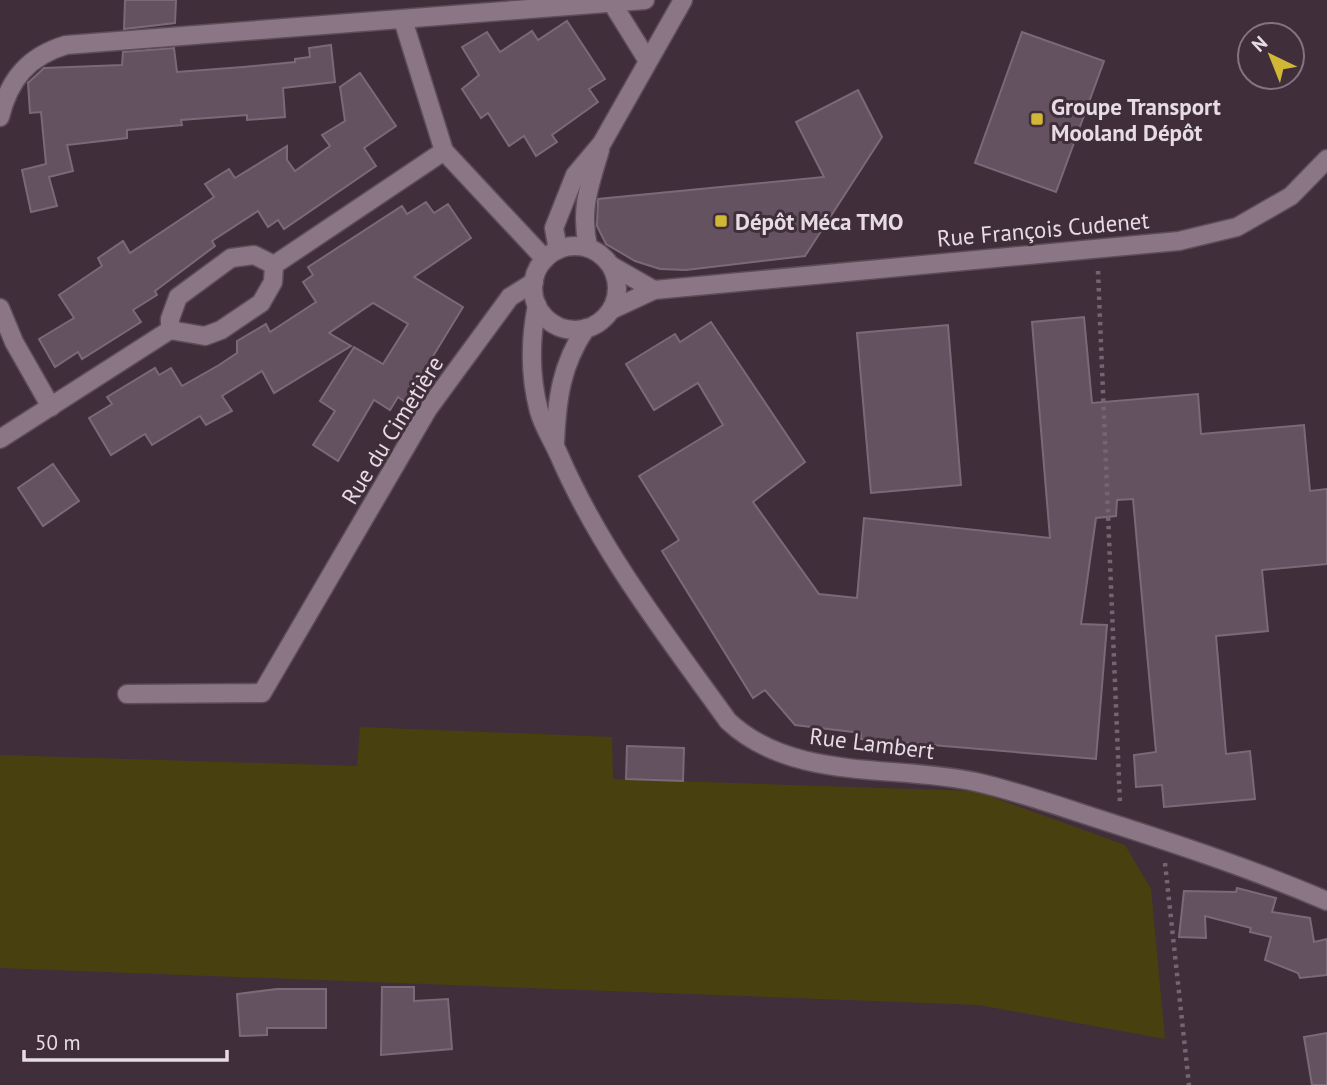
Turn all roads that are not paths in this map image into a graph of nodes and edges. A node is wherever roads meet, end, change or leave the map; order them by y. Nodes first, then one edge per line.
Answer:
1 (645, 0) edge
2 (683, 0) edge
3 (612, 3) junction
4 (403, 20) junction
5 (648, 61) junction
6 (0, 117) edge
7 (602, 143) junction
8 (444, 151) junction
9 (1327, 159) edge
10 (588, 247) junction
11 (551, 254) junction
12 (274, 265) junction
13 (612, 266) junction
14 (534, 282) junction
15 (654, 290) junction
16 (537, 305) junction
17 (0, 307) edge
18 (611, 310) junction
19 (586, 328) junction
20 (170, 330) junction
21 (51, 407) junction
22 (0, 439) edge
23 (555, 446) junction
24 (127, 694) dead end
25 (1327, 901) edge

1 - 3 street
2 - 5 street
3 - 4 street
3 - 5 street
4 - 6 street
4 - 8 street
5 - 7 street
7 - 10 street
7 - 11 street
8 - 11 street
8 - 12 street
9 - 15 street, Rue François Cudenet
10 - 11 street
10 - 13 street
11 - 14 street
12 - 20 street
12 - 20 street
13 - 15 street
13 - 18 street
14 - 16 street
14 - 24 street, Rue du Cimetière
15 - 18 street, Rue François Cudenet
16 - 19 street
16 - 23 street, Rue Lambert
17 - 21 street
18 - 19 street
19 - 23 street, Rue Lambert
20 - 21 street
21 - 22 street
23 - 25 street, Rue Lambert

